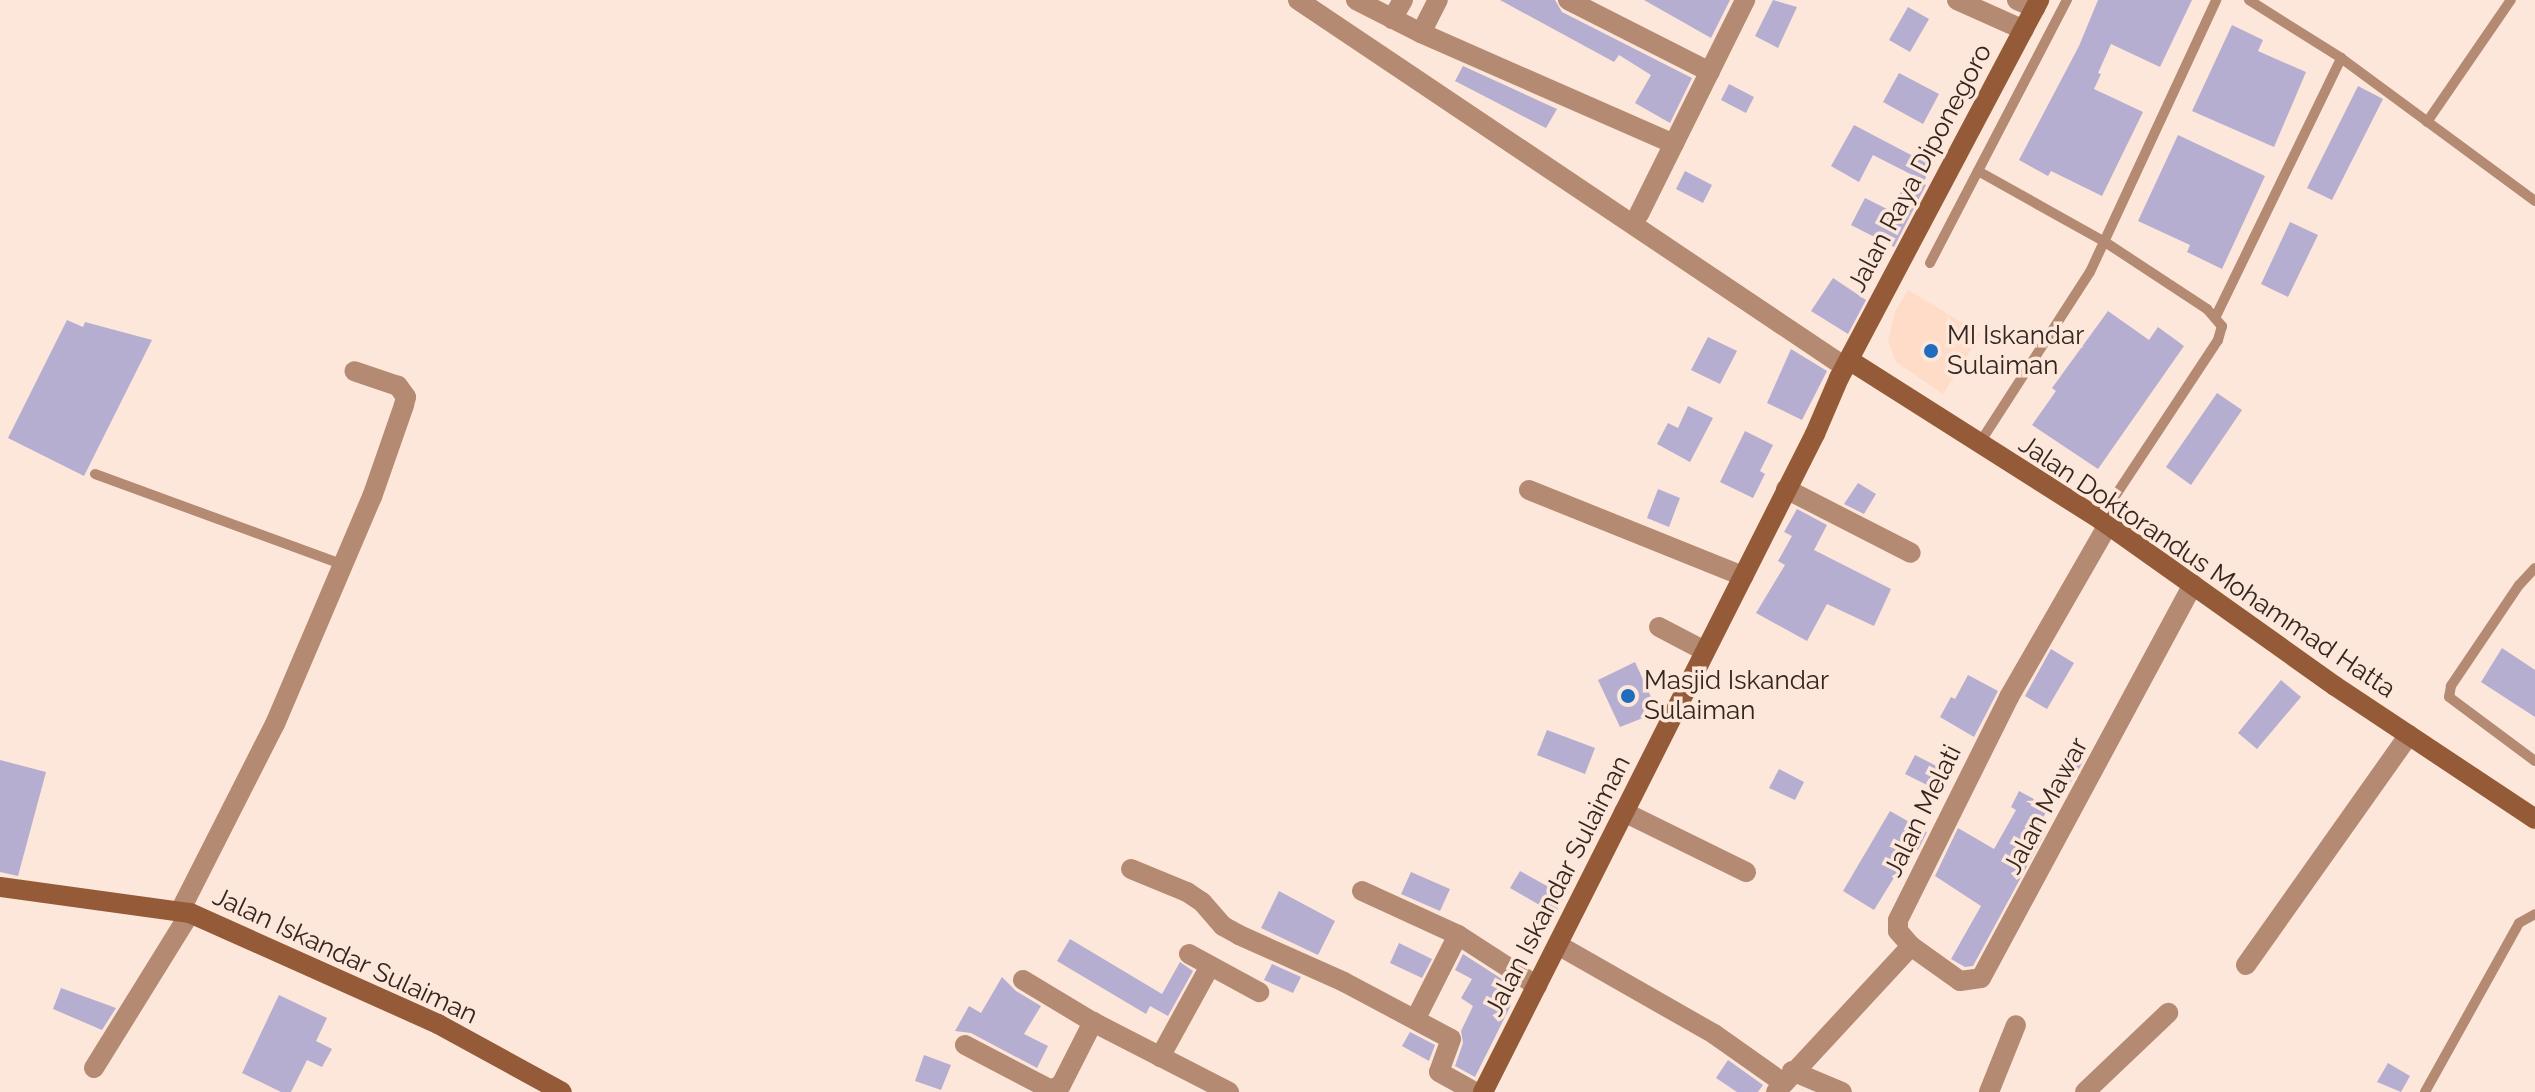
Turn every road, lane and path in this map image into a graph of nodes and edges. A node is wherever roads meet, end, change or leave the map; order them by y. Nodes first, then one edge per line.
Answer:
1 (1298, 0) edge
2 (1356, 0) edge
3 (1403, 0) edge
4 (1438, 0) edge
5 (1568, 0) edge
6 (1745, 0) edge
7 (1957, 0) edge
8 (2067, 0) edge
9 (2216, 0) edge
10 (2249, 0) edge
11 (2511, 0) edge
12 (2030, 3) edge
13 (1392, 19) junction
14 (2024, 30) junction
15 (1421, 33) junction
16 (2341, 58) junction
17 (1710, 72) junction
18 (2427, 122) junction
19 (1674, 144) junction
20 (1978, 171) junction
21 (2535, 201) edge
22 (1639, 214) dead end
23 (2105, 242) junction
24 (1930, 263) dead end
25 (2216, 316) junction
26 (1847, 364) junction
27 (354, 371) dead end
28 (1979, 444) junction
29 (95, 474) dead end
30 (1786, 489) junction
31 (1529, 490) dead end
32 (2104, 522) junction
33 (1911, 553) dead end
34 (344, 565) junction
35 (2535, 568) edge
36 (1743, 576) junction
37 (2193, 585) junction
38 (1659, 627) dead end
39 (1705, 651) junction
40 (2409, 735) junction
41 (2535, 761) edge
42 (1624, 812) junction
43 (2535, 819) edge
44 (1131, 869) dead end
45 (1746, 872) dead end
46 (0, 887) edge
47 (1362, 891) dead end
48 (185, 912) junction
49 (2535, 914) edge
50 (1458, 935) junction
51 (1558, 945) junction
52 (1911, 946) junction
53 (1189, 954) dead end
54 (2246, 965) dead end
55 (1210, 966) junction
56 (1023, 980) dead end
57 (1537, 986) junction
58 (1259, 992) dead end
59 (2168, 1013) dead end
60 (1416, 1018) junction
61 (1093, 1022) junction
62 (2016, 1025) dead end
63 (965, 1045) dead end
64 (1160, 1057) junction
65 (94, 1068) dead end
66 (1784, 1082) edge
67 (562, 1092) edge
68 (1229, 1092) edge
69 (1475, 1092) edge
70 (1483, 1092) edge
71 (1842, 1092) edge
72 (1989, 1092) edge
73 (2085, 1092) edge
74 (2425, 1092) edge

1 - 26 street
2 - 13 street
3 - 13 street
4 - 15 street
5 - 17 street
6 - 17 street
7 - 14 street
8 - 20 lane
9 - 23 lane
10 - 16 lane
11 - 18 lane
12 - 14 street, Jalan Raya Diponegoro
13 - 15 street
14 - 26 street, Jalan Raya Diponegoro
15 - 19 street
16 - 18 lane
16 - 25 lane
17 - 19 street
18 - 21 lane
19 - 22 street
20 - 23 lane
20 - 24 lane
23 - 25 lane
23 - 28 lane
25 - 32 lane
26 - 28 street, Jalan Doktorandus Mohammad Hatta
26 - 30 street, Jalan Iskandar Sulaiman
27 - 34 street
28 - 32 street, Jalan Doktorandus Mohammad Hatta
29 - 34 lane
30 - 33 street
30 - 36 street, Jalan Iskandar Sulaiman
31 - 36 street
32 - 37 street, Jalan Doktorandus Mohammad Hatta
32 - 52 street, Jalan Melati
34 - 48 street
35 - 41 lane
36 - 39 street, Jalan Iskandar Sulaiman
37 - 40 street, Jalan Doktorandus Mohammad Hatta
37 - 52 street, Jalan Mawar
38 - 39 street
39 - 42 street, Jalan Iskandar Sulaiman
40 - 43 street, Jalan Doktorandus Mohammad Hatta
40 - 54 street
42 - 45 street
42 - 51 street, Jalan Iskandar Sulaiman
44 - 60 street
46 - 48 street, Jalan Iskandar Sulaiman
47 - 50 street
48 - 65 street
48 - 67 street, Jalan Iskandar Sulaiman
49 - 74 lane
50 - 57 street
50 - 60 street
51 - 57 street, Jalan Iskandar Sulaiman
51 - 66 street
52 - 66 street
53 - 55 street
55 - 58 street
55 - 64 street
56 - 61 street
57 - 70 street, Jalan Iskandar Sulaiman
59 - 73 street
60 - 69 street
61 - 63 street
61 - 64 street
62 - 72 street
64 - 68 street
66 - 71 street

